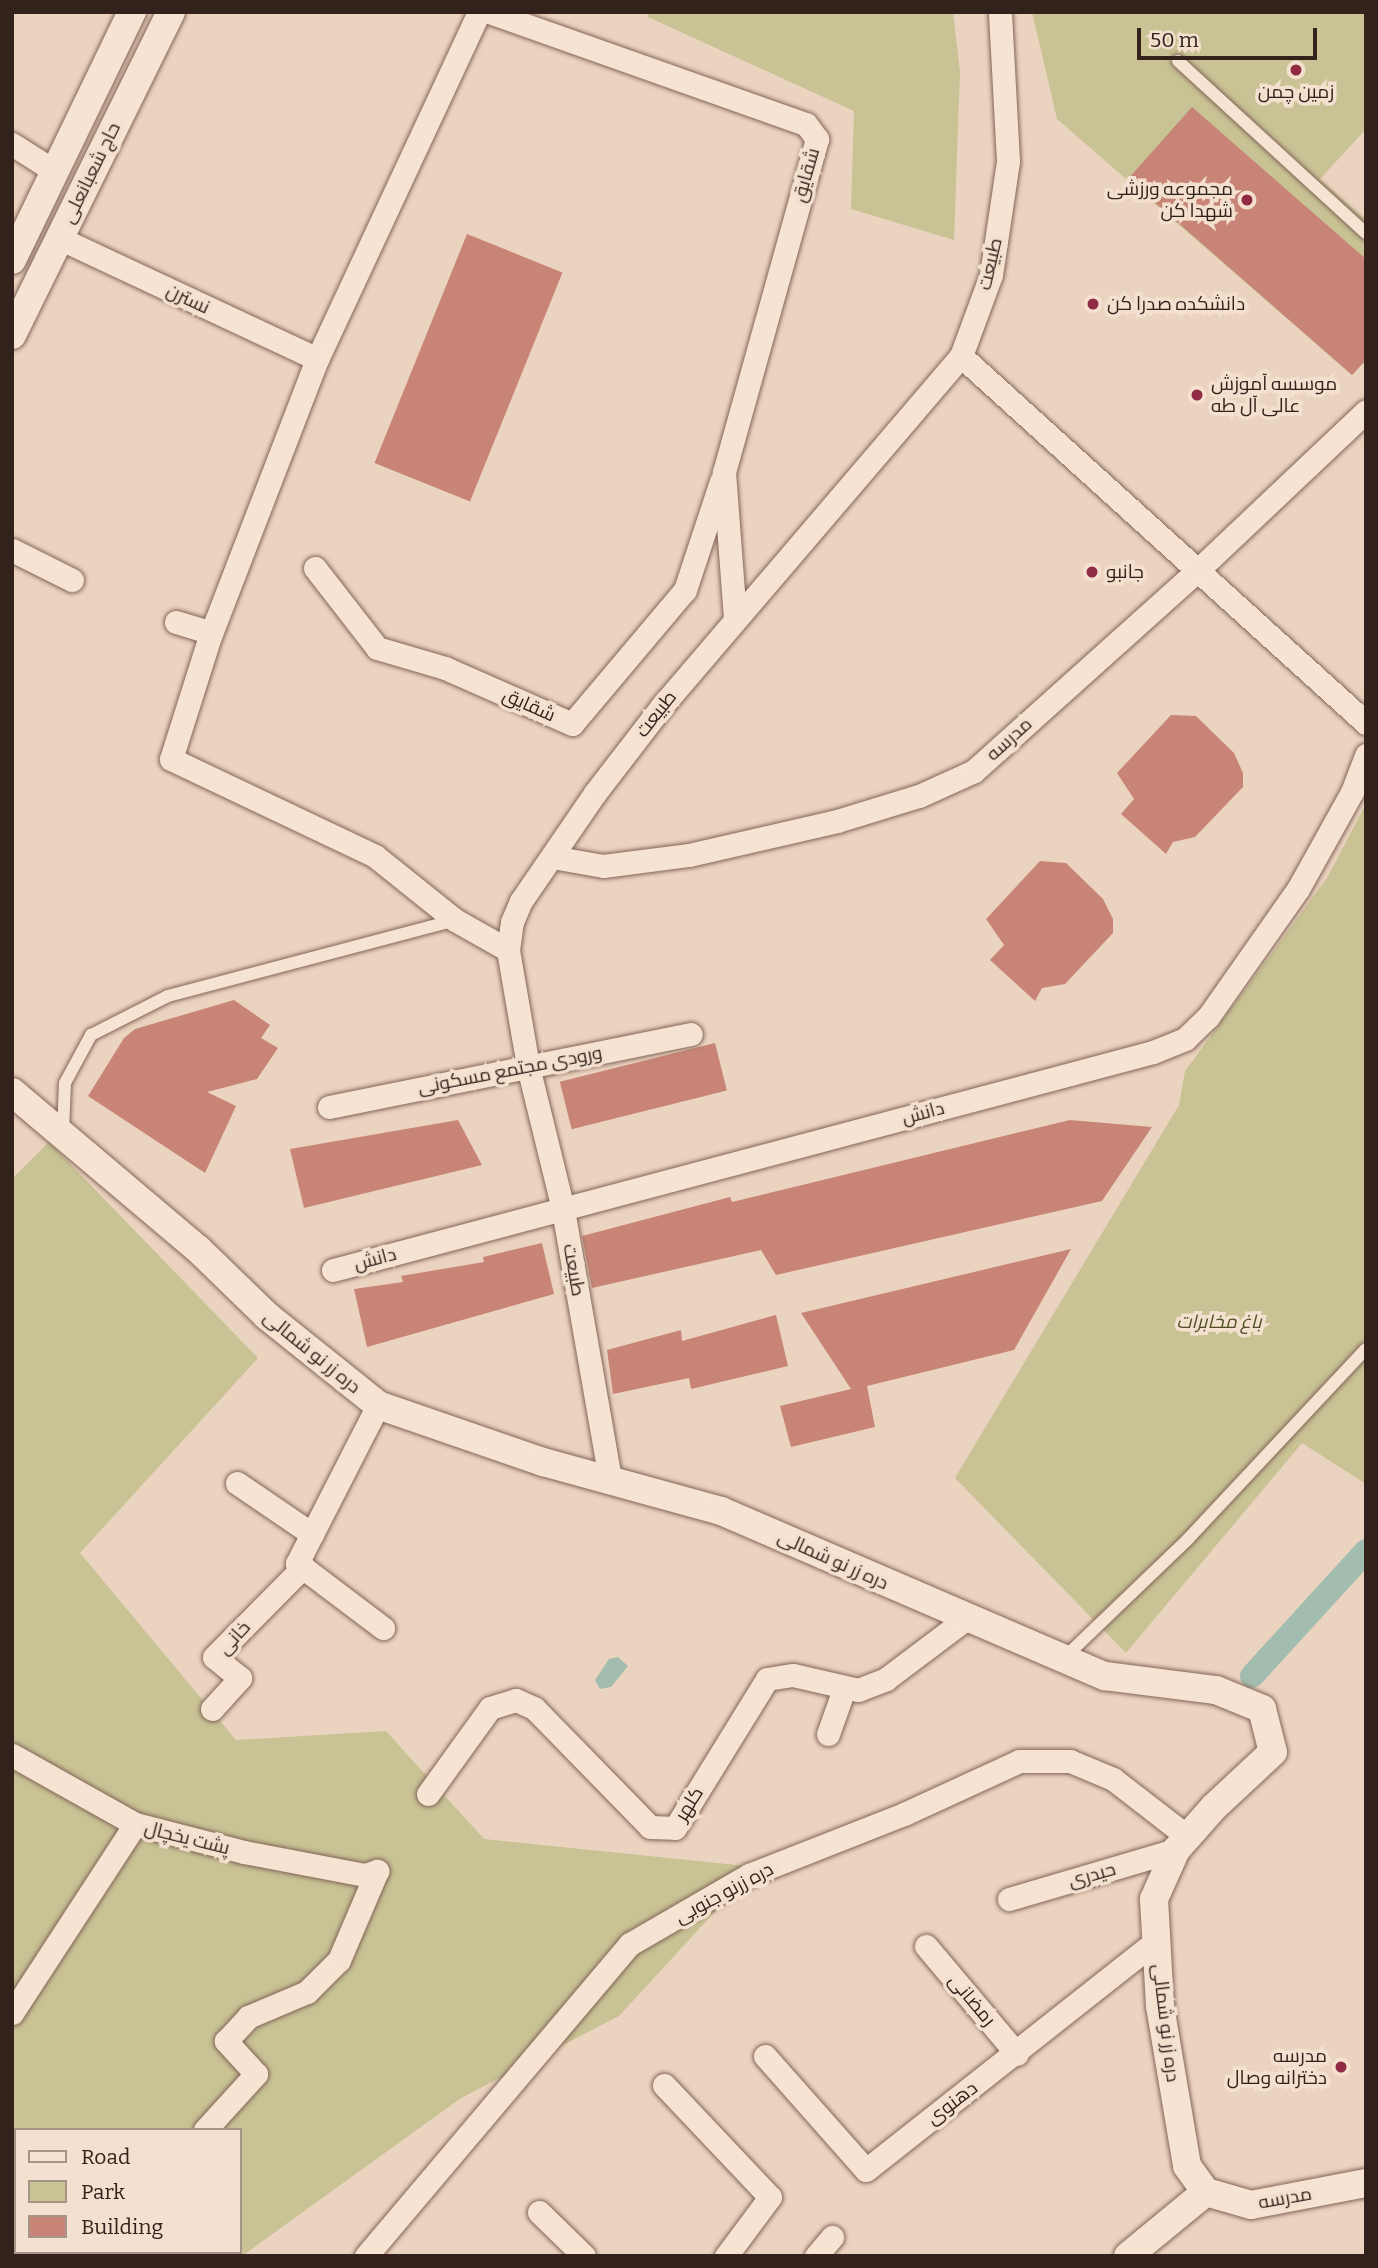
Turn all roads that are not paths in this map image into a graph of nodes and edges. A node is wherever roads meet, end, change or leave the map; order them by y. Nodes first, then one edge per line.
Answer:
1 (132, 12) edge
2 (171, 12) edge
3 (479, 12) edge
4 (489, 12) edge
5 (1000, 12) edge
6 (1178, 61) dead end
7 (12, 144) edge
8 (54, 170) junction
9 (85, 186) junction
10 (29, 224) junction
11 (1366, 233) edge
12 (59, 238) junction
13 (12, 260) edge
14 (12, 335) edge
15 (961, 356) junction
16 (317, 359) junction
17 (1366, 411) edge
18 (724, 472) junction
19 (12, 550) edge
20 (315, 568) dead end
21 (1198, 570) junction
22 (72, 580) dead end
23 (735, 620) junction
24 (176, 622) dead end
25 (211, 633) junction
26 (1366, 723) edge
27 (1366, 755) edge
28 (551, 857) junction
29 (455, 920) junction
30 (508, 950) junction
31 (691, 1034) dead end
32 (528, 1066) junction
33 (12, 1092) edge
34 (329, 1107) dead end
35 (63, 1135) junction
36 (563, 1209) junction
37 (333, 1270) dead end
38 (1366, 1349) edge
39 (378, 1405) junction
40 (610, 1479) junction
41 (237, 1483) dead end
42 (312, 1534) junction
43 (303, 1567) junction
44 (967, 1618) junction
45 (383, 1628) dead end
46 (1063, 1659) junction
47 (844, 1689) junction
48 (212, 1709) dead end
49 (828, 1734) dead end
50 (12, 1755) edge
51 (428, 1794) dead end
52 (135, 1824) junction
53 (1182, 1844) junction
54 (1009, 1899) dead end
55 (1156, 1941) junction
56 (926, 1946) dead end
57 (12, 2013) edge
58 (1017, 2054) junction
59 (765, 2056) dead end
60 (664, 2085) dead end
61 (207, 2128) edge
62 (1366, 2183) edge
63 (1206, 2192) junction
64 (540, 2212) dead end
65 (832, 2236) dead end
66 (1136, 2252) edge
67 (366, 2256) edge
68 (584, 2256) edge
69 (726, 2256) edge
70 (816, 2256) edge

1 - 8 street, حاج شعبانعلی
2 - 9 street, حاج شعبانعلی
3 - 16 street
4 - 18 street, شقایق
5 - 15 street, طبیعت
6 - 11 lane
7 - 8 street
8 - 9 street
8 - 10 street, حاج شعبانعلی
9 - 12 street, حاج شعبانعلی
10 - 12 street
10 - 13 street, حاج شعبانعلی
12 - 14 street, حاج شعبانعلی
12 - 16 street, نسترن
15 - 21 street
15 - 23 street, طبیعت
16 - 25 street
17 - 21 street, مدرسه
18 - 20 street, شقایق
18 - 23 street, شقایق
19 - 22 street
21 - 26 street
21 - 28 street, مدرسه
23 - 28 street, طبیعت
24 - 25 street
25 - 29 street
27 - 36 street, دانش
28 - 30 street, طبیعت
29 - 30 street
29 - 35 lane
30 - 32 street, طبیعت
31 - 32 street, ورودی مجتمع مسکونی
32 - 34 street, ورودی مجتمع مسکونی
32 - 36 street, طبیعت
33 - 35 street, دره زر نو شمالی
35 - 39 street, دره زر نو شمالی
36 - 37 street, دانش
36 - 40 street, طبیعت
38 - 46 lane
39 - 40 street, دره زر نو شمالی
39 - 42 street
40 - 44 street, دره زر نو شمالی
41 - 42 street
42 - 43 street
43 - 45 street
43 - 48 street, خانی
44 - 46 street, دره زر نو شمالی
44 - 47 street, کلهر
46 - 53 street, دره زر نو شمالی
47 - 49 street
47 - 51 street, کلهر
50 - 52 street, پشت یخچال
52 - 57 street
52 - 61 street, پشت یخچال
53 - 54 street, حیدری
53 - 55 street, دره زر نو شمالی
53 - 67 street, دره زرنو جنوبی
55 - 58 street, دهنوی
55 - 63 street, دره زر نو شمالی
56 - 58 street, رمضانی
58 - 59 street, دهنوی
60 - 69 street
62 - 63 street, مدرسه
63 - 66 street
64 - 68 street
65 - 70 street

